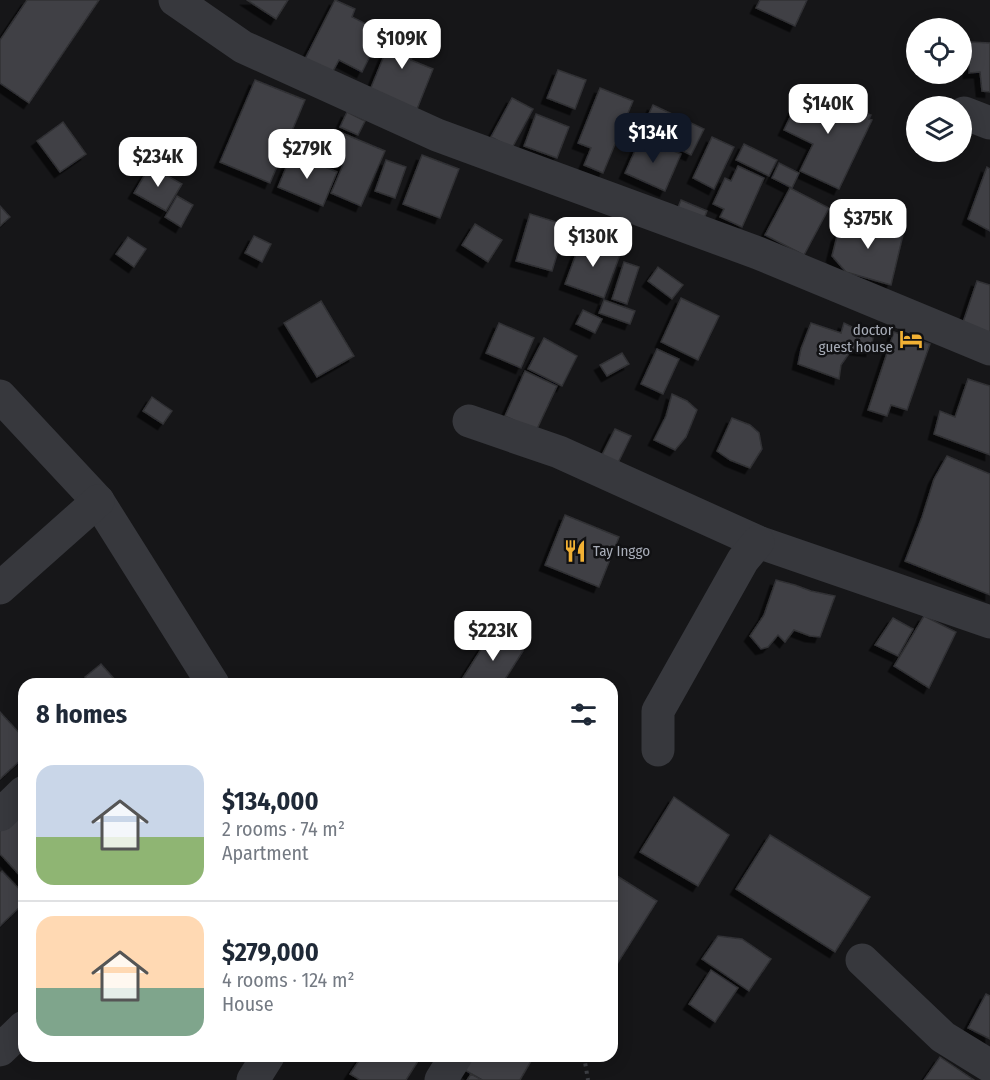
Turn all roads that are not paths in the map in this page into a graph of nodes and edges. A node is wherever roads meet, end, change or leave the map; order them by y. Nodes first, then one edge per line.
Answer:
1 (175, 0) edge
2 (990, 349) edge
3 (0, 396) edge
4 (469, 421) dead end
5 (98, 501) junction
6 (758, 542) junction
7 (0, 588) edge
8 (990, 622) edge
9 (209, 678) edge
10 (658, 750) dead end
11 (18, 798) edge
12 (0, 815) edge
13 (862, 960) dead end
14 (18, 1033) edge
15 (0, 1050) edge
16 (264, 1062) edge
17 (452, 1062) edge
18 (990, 1066) edge
19 (253, 1080) edge
20 (441, 1080) edge

1 - 2 street
3 - 5 street
4 - 6 street
5 - 7 street
5 - 9 street
6 - 8 street
6 - 10 street
11 - 12 street
13 - 18 street
14 - 15 street
16 - 19 street
17 - 20 street

